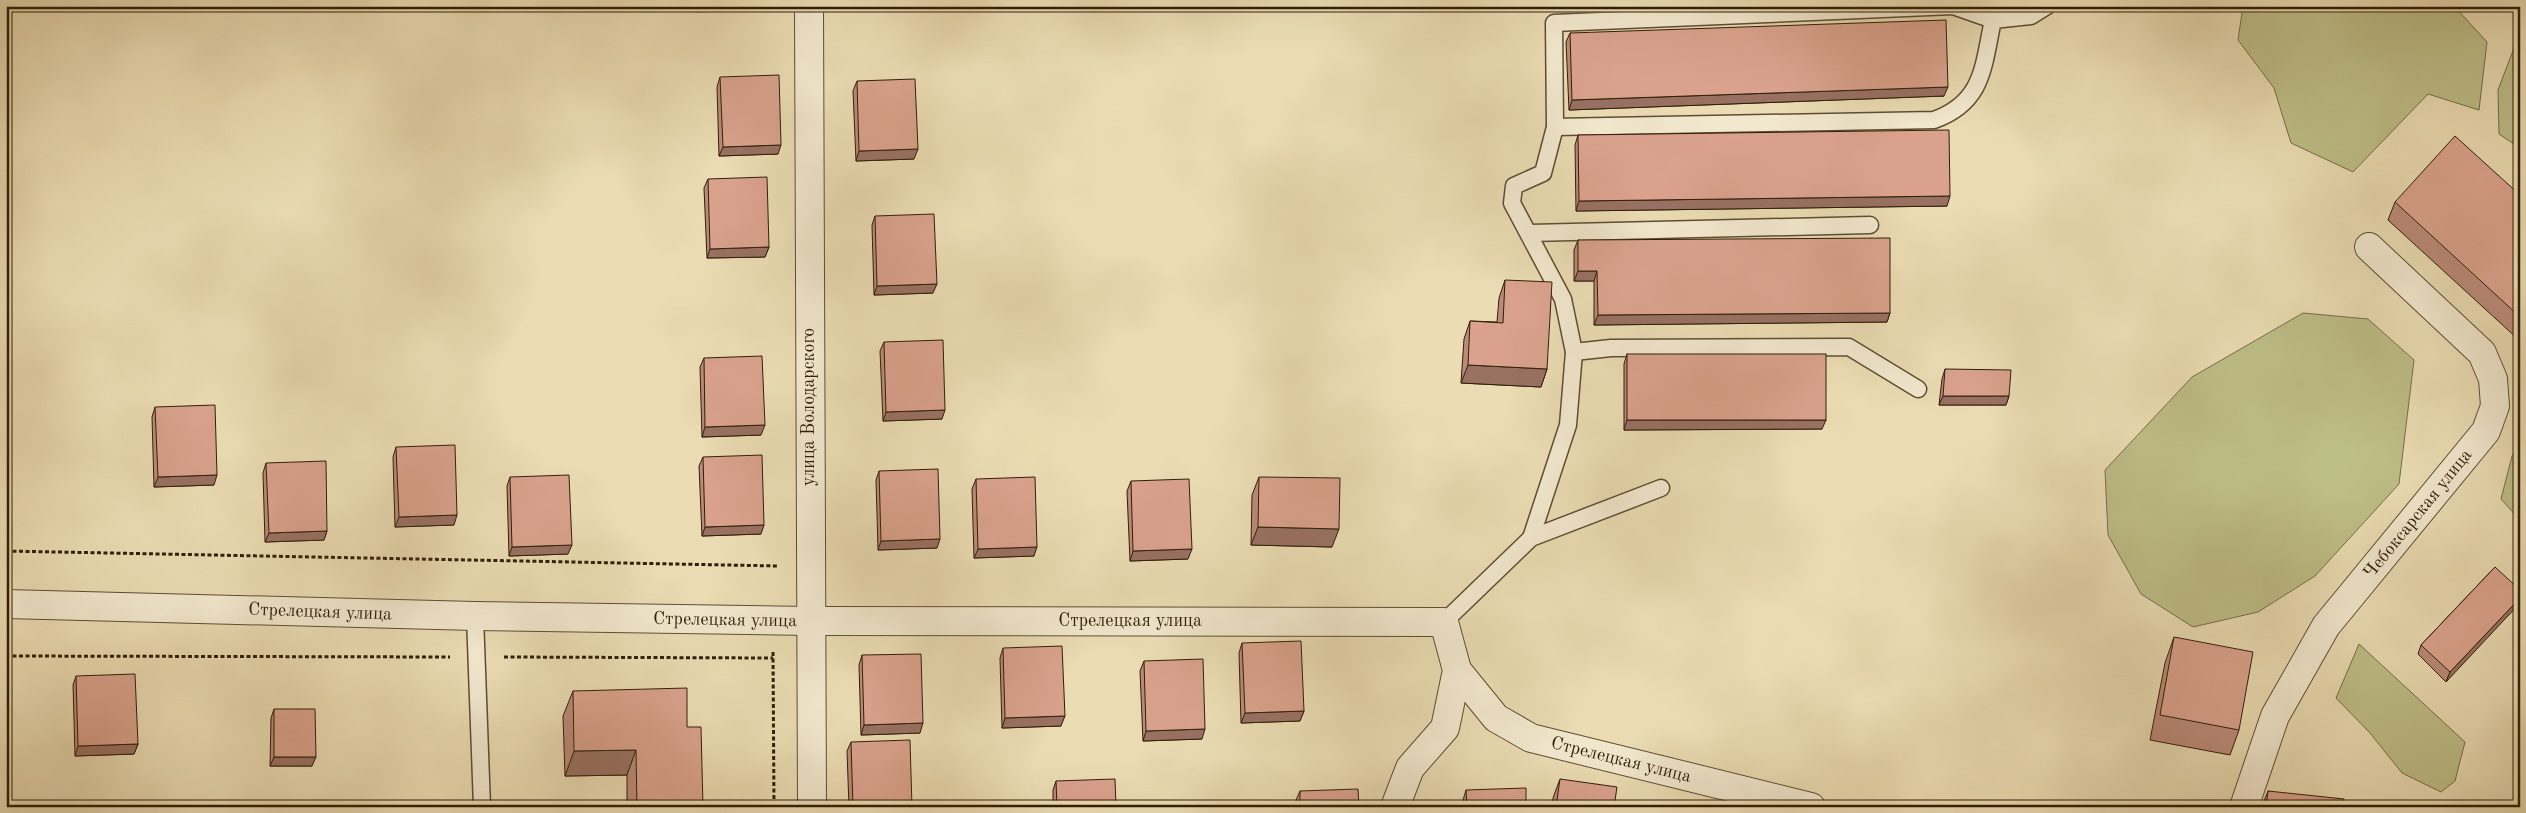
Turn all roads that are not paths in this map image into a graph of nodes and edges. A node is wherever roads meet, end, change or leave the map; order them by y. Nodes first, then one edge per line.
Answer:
1 (809, 6) edge
2 (2047, 6) edge
3 (1993, 20) junction
4 (1554, 127) junction
5 (1870, 225) dead end
6 (1530, 233) junction
7 (2368, 247) dead end
8 (1574, 352) junction
9 (1918, 389) dead end
10 (1661, 488) dead end
11 (1531, 538) junction
12 (6, 604) edge
13 (475, 616) junction
14 (810, 621) junction
15 (1444, 622) junction
16 (1456, 670) junction
17 (482, 807) edge
18 (812, 807) edge
19 (1395, 807) edge
20 (1811, 807) edge
21 (2244, 807) edge

1 - 14 street, улица Володарского
2 - 3 lane
3 - 4 lane
3 - 4 lane
4 - 6 lane
5 - 6 lane
6 - 8 lane
7 - 21 street, Чебоксарская улица
8 - 9 lane
8 - 11 lane
10 - 11 lane
11 - 15 lane
12 - 13 street, Стрелецкая улица
13 - 14 street, Стрелецкая улица
13 - 17 lane
14 - 15 street, Стрелецкая улица
14 - 18 street, улица Володарского
15 - 16 street
16 - 19 street
16 - 20 street, Стрелецкая улица

